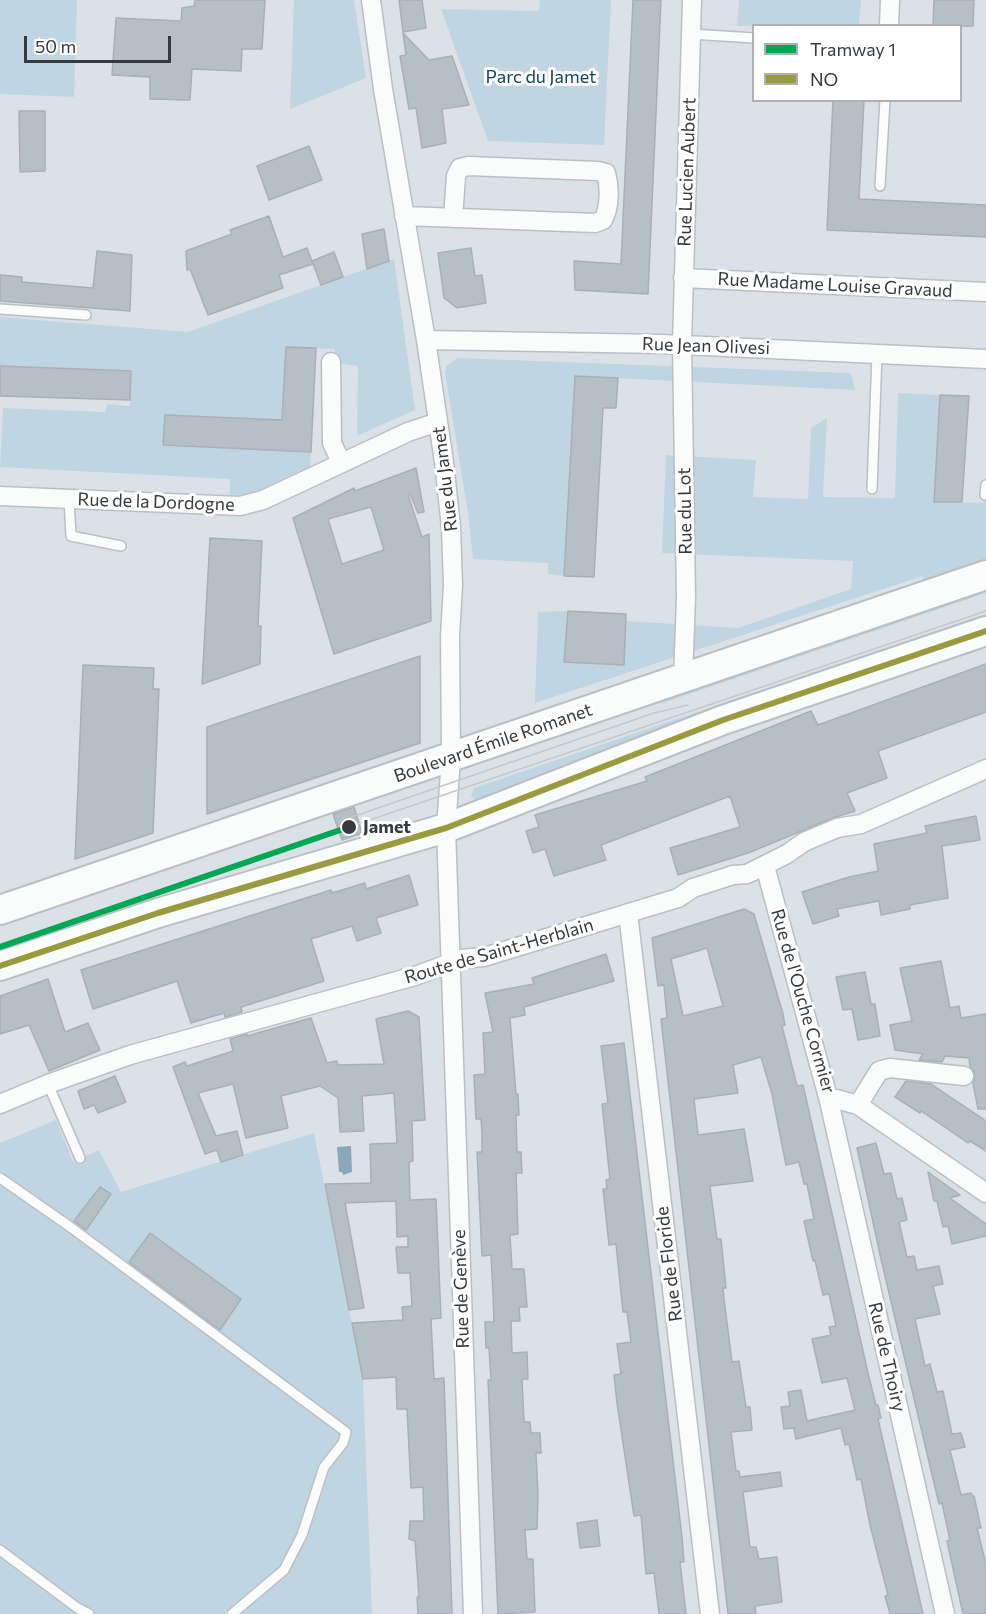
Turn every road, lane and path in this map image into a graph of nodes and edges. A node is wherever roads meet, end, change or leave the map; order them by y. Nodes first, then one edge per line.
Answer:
1 (371, 0) edge
2 (692, 0) edge
3 (890, 0) edge
4 (889, 24) edge
5 (691, 34) junction
6 (752, 38) edge
7 (885, 102) edge
8 (880, 186) dead end
9 (404, 216) junction
10 (453, 218) junction
11 (684, 279) junction
12 (986, 292) edge
13 (0, 309) edge
14 (86, 315) dead end
15 (426, 340) junction
16 (682, 344) junction
17 (877, 354) junction
18 (986, 359) edge
19 (331, 362) dead end
20 (438, 422) junction
21 (341, 462) junction
22 (986, 485) edge
23 (872, 489) dead end
24 (986, 495) edge
25 (0, 496) edge
26 (69, 499) junction
27 (121, 546) dead end
28 (986, 575) edge
29 (986, 632) edge
30 (683, 678) junction
31 (451, 758) junction
32 (986, 769) edge
33 (446, 828) junction
34 (765, 866) junction
35 (0, 910) edge
36 (628, 913) junction
37 (449, 964) junction
38 (0, 966) edge
39 (964, 1076) dead end
40 (48, 1084) junction
41 (829, 1101) junction
42 (0, 1104) edge
43 (858, 1106) junction
44 (80, 1158) dead end
45 (0, 1178) edge
46 (986, 1193) edge
47 (0, 1550) edge
48 (76, 1610) edge
49 (89, 1614) edge
50 (232, 1614) edge
51 (473, 1614) edge
52 (710, 1614) edge
53 (945, 1614) edge

1 - 9 street, Rue du Jamet
2 - 5 street, Rue Lucien Aubert
3 - 4 street
5 - 6 lane
5 - 11 street, Rue Lucien Aubert
7 - 8 lane
9 - 10 street
9 - 15 street, Rue du Jamet
10 - 10 street
11 - 12 street, Rue Madame Louise Gravaud
11 - 16 street, Rue Lucien Aubert
13 - 14 lane
15 - 16 street, Rue Jean Olivesi
15 - 20 street, Rue du Jamet
16 - 17 street, Rue Jean Olivesi
16 - 30 street, Rue du Lot
17 - 18 street, Rue Jean Olivesi
17 - 23 lane
19 - 21 street
20 - 21 street, Rue de la Dordogne
20 - 31 street, Rue du Jamet
21 - 26 street, Rue de la Dordogne
22 - 24 lane
25 - 26 street, Rue de la Dordogne
26 - 27 lane
28 - 30 main road, Boulevard Émile Romanet
29 - 33 main road
30 - 31 main road, Boulevard Émile Romanet
31 - 33 street, Rue du Jamet
31 - 35 main road, Boulevard Émile Romanet
32 - 34 street, Route de Saint-Herblain
33 - 37 street, Rue du Jamet
33 - 38 main road
34 - 36 street, Route de Saint-Herblain
34 - 41 street, Rue de l'Ouche Cormier
36 - 37 street, Route de Saint-Herblain
36 - 52 street, Rue de Floride
37 - 40 street, Route de Saint-Herblain
37 - 51 street, Rue de Genève
39 - 43 street
40 - 42 street, Route de Saint-Herblain
40 - 44 lane
41 - 43 street, Rue de l'Ouche Cormier
41 - 53 street, Rue de Thoiry
43 - 46 street, Rue de l'Ouche Cormier
45 - 50 lane
47 - 48 lane
48 - 49 lane

